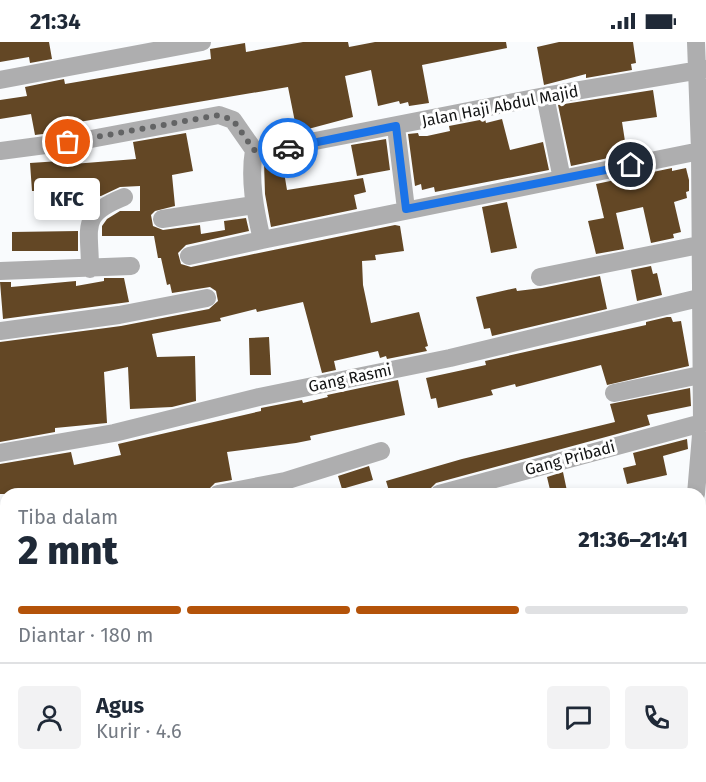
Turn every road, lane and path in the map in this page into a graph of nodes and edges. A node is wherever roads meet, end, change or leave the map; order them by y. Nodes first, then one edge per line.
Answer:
1 (202, 42) edge
2 (696, 42) edge
3 (701, 69) edge
4 (0, 80) edge
5 (545, 96) junction
6 (396, 126) junction
7 (254, 150) junction
8 (0, 151) edge
9 (702, 158) edge
10 (562, 179) junction
11 (124, 197) dead end
12 (254, 205) junction
13 (406, 209) junction
14 (162, 219) dead end
15 (262, 240) junction
16 (699, 245) junction
17 (189, 256) dead end
18 (131, 266) dead end
19 (90, 269) junction
20 (0, 271) edge
21 (540, 277) dead end
22 (207, 298) dead end
23 (699, 298) junction
24 (0, 331) edge
25 (700, 375) junction
26 (614, 393) dead end
27 (702, 423) junction
28 (381, 451) dead end
29 (0, 453) edge
30 (703, 453) edge
31 (249, 488) edge
32 (461, 488) edge
33 (697, 488) edge

1 - 4 street
2 - 3 street
3 - 5 street, Jalan Haji Abdul Majid
3 - 9 street
5 - 6 street, Jalan Haji Abdul Majid
5 - 10 street
6 - 7 street, Jalan Haji Abdul Majid
6 - 13 street
7 - 8 street
7 - 12 street
9 - 10 street
9 - 16 street
10 - 13 street
11 - 19 street
12 - 14 street
12 - 15 street
13 - 15 street
15 - 17 street
16 - 21 street
16 - 23 street
18 - 19 street
19 - 20 street
22 - 24 street
23 - 25 street
23 - 29 street, Gang Rasmi
25 - 26 street
25 - 27 street
27 - 30 street
27 - 32 street, Gang Pribadi
28 - 31 street
30 - 33 street

